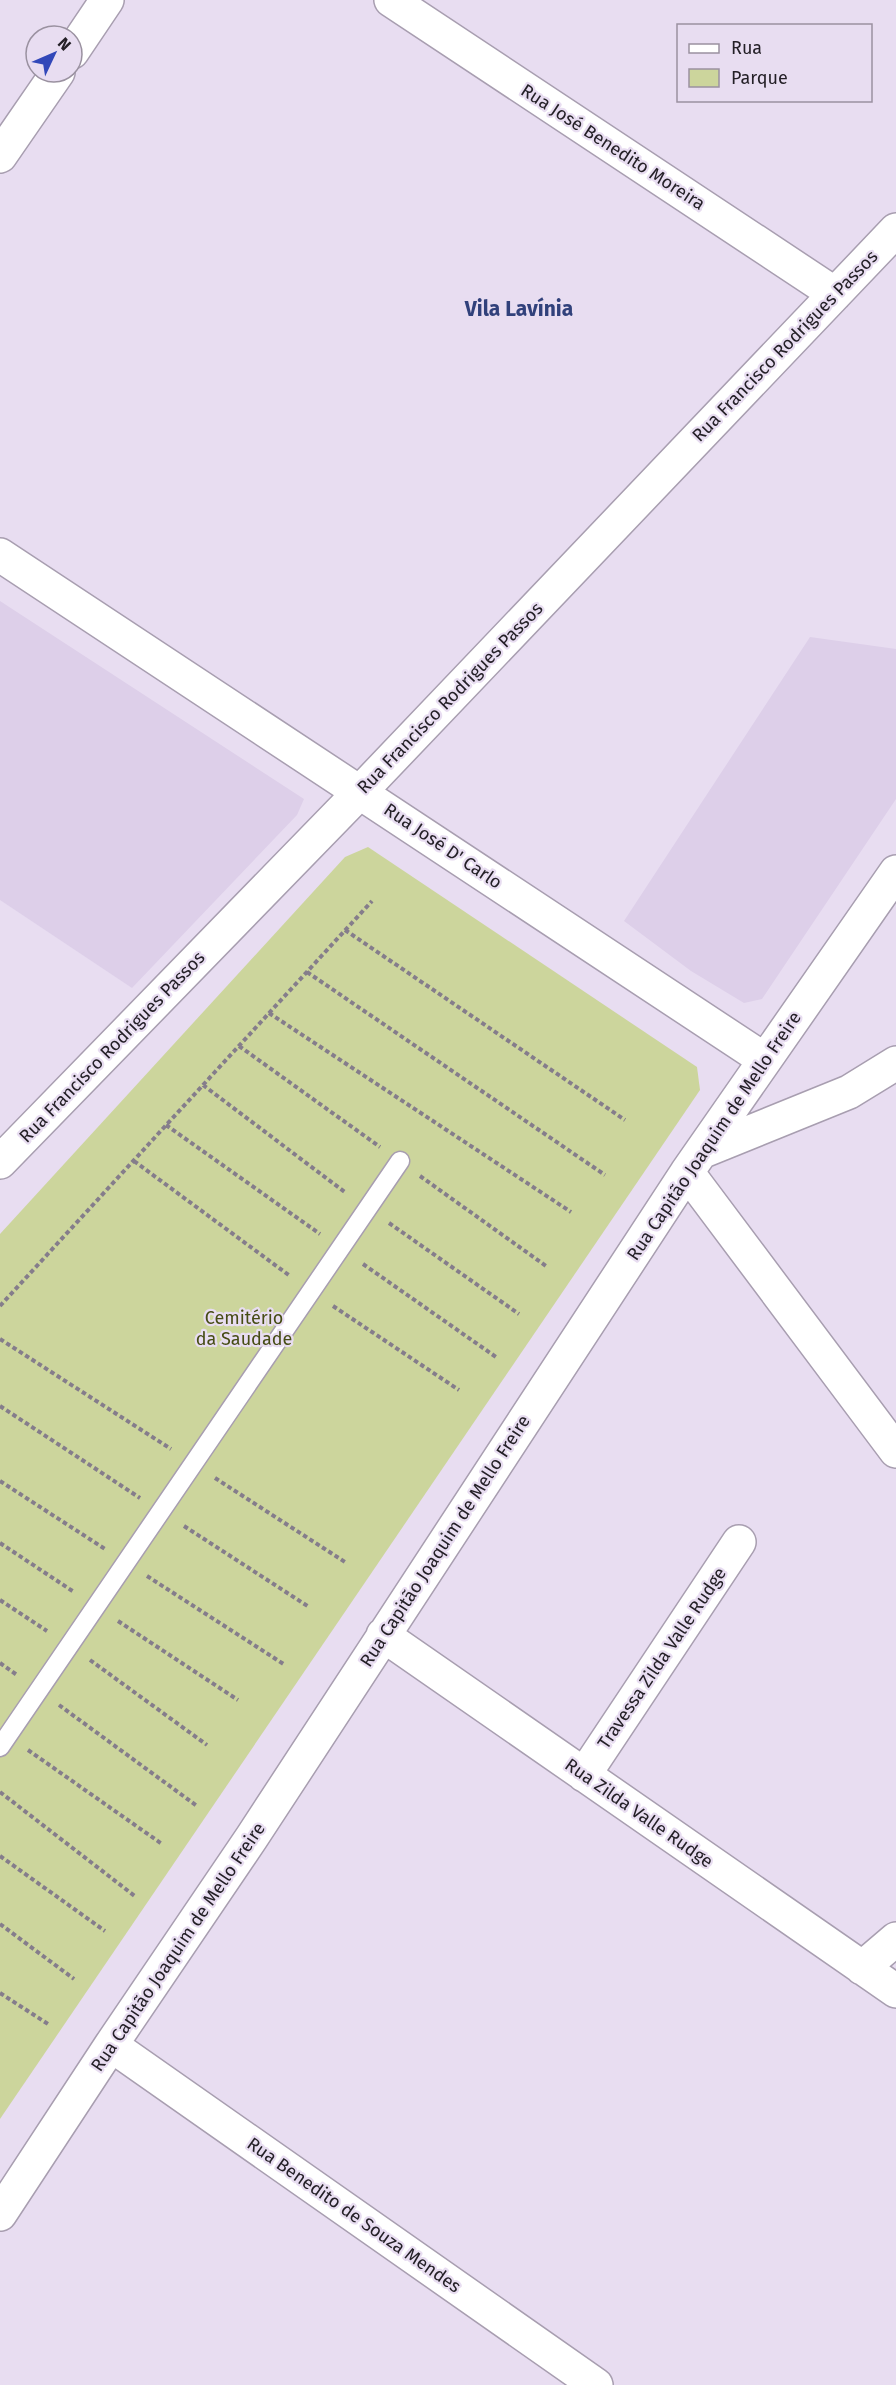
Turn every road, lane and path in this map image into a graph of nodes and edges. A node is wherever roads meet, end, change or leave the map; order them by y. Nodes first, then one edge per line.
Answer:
1 (107, 0) edge
2 (391, 0) edge
3 (84, 34) edge
4 (50, 84) edge
5 (0, 156) edge
6 (896, 230) edge
7 (835, 294) junction
8 (0, 555) edge
9 (361, 791) junction
10 (896, 872) edge
11 (372, 901) dead end
12 (345, 930) junction
13 (307, 972) junction
14 (269, 1013) junction
15 (765, 1060) junction
16 (896, 1063) edge
17 (625, 1120) dead end
18 (400, 1161) dead end
19 (0, 1162) edge
20 (694, 1162) junction
21 (605, 1175) dead end
22 (571, 1212) dead end
23 (0, 1306) edge
24 (896, 1451) edge
25 (739, 1542) dead end
26 (0, 1600) edge
27 (383, 1635) junction
28 (69, 1645) junction
29 (0, 1663) edge
30 (39, 1690) junction
31 (4, 1742) edge
32 (207, 1745) dead end
33 (584, 1775) junction
34 (0, 1792) edge
35 (197, 1806) dead end
36 (162, 1844) dead end
37 (0, 1856) edge
38 (136, 1897) dead end
39 (0, 1924) edge
40 (105, 1931) dead end
41 (896, 1939) edge
42 (862, 1968) junction
43 (74, 1979) dead end
44 (896, 1991) edge
45 (0, 1993) edge
46 (48, 2024) dead end
47 (111, 2045) junction
48 (0, 2214) edge
49 (596, 2385) edge

1 - 3 street
2 - 7 street, Rua José Benedito Moreira
4 - 5 street
6 - 7 street, Rua Francisco Rodrigues Passos
7 - 9 street, Rua Francisco Rodrigues Passos
8 - 9 street, Rua José D' Carlo
9 - 15 street, Rua José D' Carlo
9 - 19 street, Rua Francisco Rodrigues Passos
10 - 15 street, Rua Capitão Joaquim de Mello Freire
11 - 12 path
12 - 13 path
12 - 17 path
13 - 14 path
13 - 21 path
14 - 22 path
14 - 23 path
15 - 20 street, Rua Capitão Joaquim de Mello Freire
16 - 20 street
18 - 28 lane
20 - 24 street
20 - 27 street, Rua Capitão Joaquim de Mello Freire
25 - 33 street, Travessa Zilda Valle Rudge
26 - 28 path
27 - 33 street, Rua Zilda Valle Rudge
27 - 47 street, Rua Capitão Joaquim de Mello Freire
28 - 30 lane
28 - 32 path
29 - 30 path
30 - 31 lane
30 - 35 path
31 - 36 path
33 - 42 street, Rua Zilda Valle Rudge
34 - 38 path
37 - 40 path
39 - 43 path
41 - 42 street
42 - 44 street, Rua Zilda Valle Rudge
45 - 46 path
47 - 48 street, Rua Capitão Joaquim de Mello Freire
47 - 49 street, Rua Benedito de Souza Mendes

